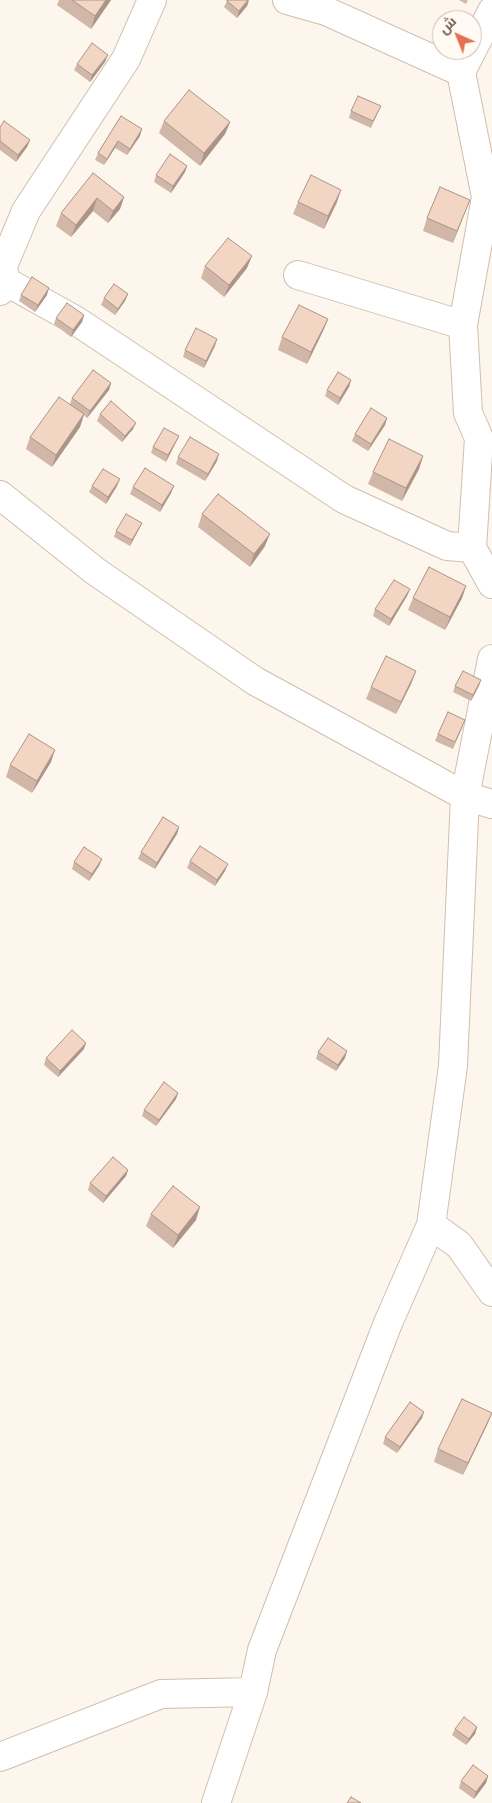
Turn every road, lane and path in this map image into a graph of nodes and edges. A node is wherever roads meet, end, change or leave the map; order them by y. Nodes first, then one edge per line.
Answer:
1 (152, 0) edge
2 (287, 0) edge
3 (492, 11) edge
4 (461, 72) junction
5 (489, 199) edge
6 (298, 275) dead end
7 (2, 286) edge
8 (463, 325) junction
9 (486, 440) edge
10 (0, 495) edge
11 (472, 548) junction
12 (492, 584) edge
13 (492, 659) edge
14 (465, 796) junction
15 (492, 804) edge
16 (431, 1226) junction
17 (492, 1292) edge
18 (252, 1692) junction
19 (0, 1757) edge
20 (216, 1803) edge

1 - 7 street
2 - 4 street
3 - 4 street
4 - 5 street
5 - 8 street
6 - 8 street
7 - 11 street
8 - 9 street
9 - 11 street
10 - 14 street
11 - 12 street
13 - 14 street
14 - 15 street
14 - 16 street
16 - 17 street
16 - 18 street
18 - 19 street
18 - 20 street

